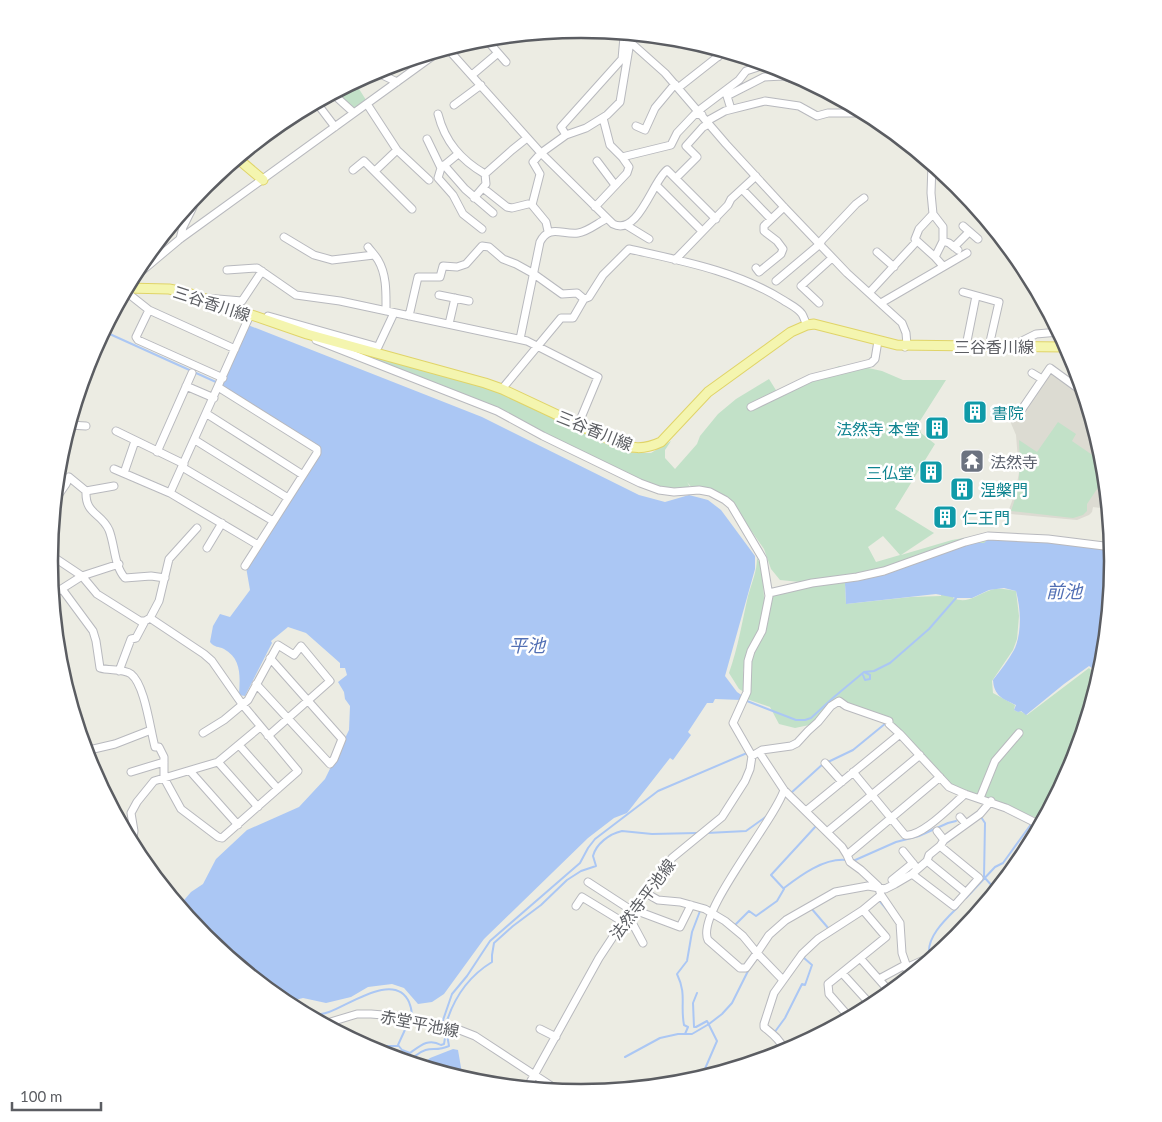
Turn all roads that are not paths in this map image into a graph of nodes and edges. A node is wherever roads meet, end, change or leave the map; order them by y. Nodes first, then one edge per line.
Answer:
1 (625, 40) edge
2 (625, 40) edge
3 (627, 40) edge
4 (492, 46) edge
5 (498, 53) junction
6 (452, 54) edge
7 (718, 57) edge
8 (426, 61) edge
9 (506, 62) dead end
10 (756, 68) edge
11 (472, 75) junction
12 (384, 76) edge
13 (779, 76) edge
14 (397, 82) junction
15 (481, 85) junction
16 (677, 86) junction
17 (337, 98) edge
18 (367, 104) junction
19 (454, 105) dead end
20 (320, 107) edge
21 (731, 109) junction
22 (354, 113) junction
23 (851, 113) edge
24 (438, 114) dead end
25 (603, 118) junction
26 (704, 118) junction
27 (636, 126) dead end
28 (335, 127) junction
29 (566, 135) junction
30 (527, 138) junction
31 (427, 139) dead end
32 (397, 150) junction
33 (541, 153) junction
34 (458, 154) junction
35 (622, 157) junction
36 (597, 161) dead end
37 (242, 162) edge
38 (442, 167) junction
39 (353, 170) dead end
40 (374, 171) junction
41 (932, 172) edge
42 (485, 174) junction
43 (756, 176) junction
44 (676, 178) junction
45 (263, 180) junction
46 (429, 180) dead end
47 (615, 185) junction
48 (656, 185) junction
49 (483, 188) junction
50 (742, 189) junction
51 (474, 198) junction
52 (864, 198) dead end
53 (528, 204) dead end
54 (595, 207) junction
55 (784, 207) junction
56 (412, 209) dead end
57 (190, 213) edge
58 (493, 213) dead end
59 (933, 214) junction
60 (606, 218) junction
61 (716, 219) junction
62 (771, 219) junction
63 (626, 225) junction
64 (963, 226) dead end
65 (482, 229) dead end
66 (548, 231) junction
67 (702, 231) junction
68 (969, 232) junction
69 (284, 237) dead end
70 (180, 239) junction
71 (978, 239) dead end
72 (649, 240) dead end
73 (917, 241) junction
74 (943, 241) junction
75 (820, 244) junction
76 (368, 246) dead end
77 (877, 252) dead end
78 (967, 253) dead end
79 (374, 255) junction
80 (935, 257) junction
81 (832, 258) junction
82 (675, 260) junction
83 (151, 262) edge
84 (943, 266) junction
85 (894, 267) junction
86 (756, 268) dead end
87 (227, 270) dead end
88 (262, 271) junction
89 (534, 274) junction
90 (776, 281) dead end
91 (134, 290) edge
92 (963, 292) dead end
93 (869, 293) junction
94 (131, 295) edge
95 (439, 295) dead end
96 (976, 296) junction
97 (455, 298) junction
98 (203, 299) junction
99 (584, 299) junction
100 (469, 301) dead end
101 (819, 303) dead end
102 (881, 303) junction
103 (149, 310) junction
104 (386, 311) junction
105 (394, 313) junction
106 (251, 316) junction
107 (409, 316) junction
108 (449, 324) junction
109 (806, 325) junction
110 (1053, 333) edge
111 (307, 334) junction
112 (520, 340) junction
113 (878, 340) junction
114 (538, 346) junction
115 (906, 346) junction
116 (966, 346) junction
117 (990, 346) junction
118 (1011, 346) junction
119 (1059, 347) edge
120 (235, 349) junction
121 (1032, 373) dead end
122 (192, 374) dead end
123 (222, 378) junction
124 (1042, 380) junction
125 (186, 386) junction
126 (1074, 386) edge
127 (218, 387) junction
128 (502, 389) junction
129 (214, 398) junction
130 (751, 407) dead end
131 (1020, 412) dead end
132 (206, 414) junction
133 (75, 425) edge
134 (578, 425) junction
135 (86, 426) dead end
136 (116, 431) dead end
137 (194, 440) junction
138 (135, 441) junction
139 (157, 452) junction
140 (183, 466) junction
141 (114, 469) dead end
142 (124, 473) junction
143 (303, 475) junction
144 (66, 484) joint
145 (114, 486) dead end
146 (63, 489) edge
147 (86, 491) junction
148 (170, 493) junction
149 (288, 498) junction
150 (273, 521) junction
151 (222, 523) junction
152 (197, 528) dead end
153 (258, 545) junction
154 (1104, 546) edge
155 (207, 548) dead end
156 (58, 560) edge
157 (119, 564) junction
158 (245, 566) dead end
159 (82, 576) junction
160 (165, 578) junction
161 (62, 589) junction
162 (59, 591) edge
163 (768, 593) junction
164 (147, 620) junction
165 (270, 658) junction
166 (119, 671) junction
167 (256, 684) junction
168 (308, 701) junction
169 (242, 704) junction
170 (288, 719) junction
171 (260, 727) junction
172 (151, 730) junction
173 (203, 732) dead end
174 (1019, 732) dead end
175 (900, 734) junction
176 (268, 736) junction
177 (239, 745) junction
178 (93, 749) edge
179 (756, 754) junction
180 (920, 755) junction
181 (164, 762) junction
182 (218, 762) junction
183 (825, 763) dead end
184 (190, 771) junction
185 (131, 772) dead end
186 (854, 772) junction
187 (940, 777) junction
188 (164, 778) junction
189 (842, 782) junction
190 (278, 789) junction
191 (784, 790) junction
192 (965, 794) junction
193 (872, 795) junction
194 (980, 798) junction
195 (991, 802) junction
196 (258, 807) junction
197 (806, 811) junction
198 (960, 817) dead end
199 (892, 818) junction
200 (1034, 823) edge
201 (966, 824) junction
202 (238, 825) junction
203 (937, 831) dead end
204 (828, 832) junction
205 (134, 833) edge
206 (942, 843) junction
207 (903, 851) dead end
208 (847, 855) junction
209 (927, 860) junction
210 (914, 869) junction
211 (892, 880) dead end
212 (588, 882) dead end
213 (878, 886) junction
214 (644, 892) junction
215 (965, 892) junction
216 (881, 895) junction
217 (691, 905) junction
218 (576, 906) dead end
219 (863, 910) junction
220 (630, 911) junction
221 (711, 913) junction
222 (623, 922) junction
223 (643, 943) dead end
224 (757, 953) junction
225 (860, 958) junction
226 (919, 961) edge
227 (906, 966) junction
228 (908, 970) edge
229 (842, 973) junction
230 (782, 979) junction
231 (879, 979) junction
232 (885, 986) edge
233 (866, 1000) edge
234 (845, 1012) edge
235 (332, 1022) edge
236 (540, 1029) dead end
237 (556, 1037) junction
238 (782, 1044) edge
239 (535, 1074) junction
240 (530, 1082) edge
241 (548, 1083) edge

1 - 25 street
2 - 29 street
3 - 16 street
4 - 5 street
5 - 9 street
5 - 11 street
6 - 11 street
7 - 16 street
8 - 14 street
10 - 26 street
11 - 15 street
12 - 14 street
13 - 21 street
14 - 18 street
15 - 19 street
15 - 30 street
16 - 26 street
16 - 27 street
17 - 22 street
18 - 22 street
18 - 32 street
20 - 28 street
21 - 23 street
21 - 26 street
22 - 28 street
24 - 34 street
25 - 29 street
25 - 35 street
26 - 35 street
26 - 43 street
26 - 44 street
28 - 45 street
29 - 33 street
30 - 33 street
30 - 42 street
31 - 38 street
32 - 40 street
32 - 46 street
33 - 54 street
33 - 66 street
34 - 38 street
34 - 42 street
35 - 47 street
36 - 47 street
37 - 45 main road
38 - 51 street
38 - 65 street
39 - 40 street
40 - 56 street
41 - 59 street
42 - 49 street
43 - 50 street
43 - 55 street
44 - 48 street
44 - 61 street
45 - 70 street
47 - 54 street
48 - 63 street
48 - 67 street
49 - 51 street
49 - 53 street
50 - 61 street
50 - 62 street
51 - 58 street
52 - 75 street
54 - 60 street
55 - 62 street
55 - 75 street
57 - 70 street
59 - 73 street
59 - 74 street
60 - 63 street
60 - 66 street
61 - 67 street
62 - 86 street
63 - 72 street
64 - 68 street
66 - 89 street
67 - 82 street
68 - 71 street
68 - 74 street
69 - 79 street
70 - 83 street
73 - 80 street
73 - 85 street
74 - 80 street
75 - 81 street
75 - 90 street
76 - 79 street
77 - 85 street
78 - 84 street
79 - 104 street
80 - 84 street
81 - 93 street
81 - 101 street
82 - 99 street
82 - 109 street
84 - 102 street
85 - 93 street
87 - 88 street
88 - 98 street
88 - 104 street
89 - 99 street
89 - 107 street
89 - 112 street
91 - 98 main road, 三谷香川線
92 - 96 street
93 - 102 street
94 - 103 street
95 - 97 street
96 - 116 street
96 - 117 street
97 - 100 street
97 - 108 street
98 - 106 main road, 三谷香川線
99 - 114 street
102 - 115 street
103 - 120 street
103 - 123 street
104 - 105 street
105 - 106 street
105 - 107 street
106 - 111 main road, 三谷香川線
106 - 120 street
107 - 108 street
108 - 112 street
109 - 113 main road, 三谷香川線
109 - 134 main road, 三谷香川線
110 - 118 street
111 - 128 main road, 三谷香川線
111 - 163 street
112 - 114 street
113 - 115 main road, 三谷香川線
113 - 130 street
114 - 128 street
114 - 134 street
115 - 116 main road, 三谷香川線
116 - 117 main road, 三谷香川線
117 - 118 main road, 三谷香川線
118 - 119 main road, 三谷香川線
120 - 123 street
121 - 124 street
122 - 125 street
123 - 127 street
124 - 126 street
124 - 131 street
125 - 129 street
125 - 139 street
127 - 129 street
127 - 143 street
128 - 134 main road, 三谷香川線
129 - 132 street
132 - 137 street
132 - 143 street
133 - 135 street
136 - 138 street
137 - 140 street
137 - 149 street
138 - 139 street
138 - 142 street
139 - 140 street
140 - 148 street
140 - 150 street
141 - 142 street
142 - 148 street
143 - 149 street
144 - 146 street
144 - 147 street
145 - 147 street
147 - 157 street
148 - 151 street
149 - 150 street
150 - 153 street
151 - 153 street
151 - 155 street
152 - 160 street
153 - 158 street
154 - 163 street
156 - 159 street
157 - 159 street
157 - 160 street
159 - 161 street
159 - 164 street
160 - 164 street
161 - 162 street
161 - 166 street
163 - 179 street
164 - 166 street
164 - 169 street
165 - 167 street
165 - 168 street
165 - 168 street
166 - 172 street
167 - 169 street
167 - 170 street
168 - 170 street
168 - 170 street
169 - 171 street
169 - 173 street
170 - 176 street
171 - 176 street
171 - 177 street
172 - 178 street
172 - 181 street
174 - 194 street
175 - 179 street
175 - 180 street
175 - 186 street
176 - 190 street
177 - 182 street
177 - 190 street
179 - 191 street
179 - 214 street, 法然寺平池線
180 - 187 street
180 - 193 street
181 - 185 street
181 - 188 street
182 - 184 street
182 - 196 street
183 - 189 street
184 - 188 street
184 - 202 street
186 - 189 street
186 - 193 street
187 - 192 street
187 - 199 street
188 - 202 street
188 - 205 street
189 - 197 street
190 - 196 street
191 - 197 street
191 - 221 street
192 - 194 street
192 - 199 street
193 - 199 street
193 - 204 street
194 - 195 street
195 - 200 street
195 - 201 street
196 - 202 street
197 - 204 street
198 - 201 street
199 - 208 street
201 - 206 street
203 - 206 street
204 - 208 street
206 - 209 street
206 - 215 street
207 - 210 street
208 - 213 street
209 - 210 street
209 - 215 street
210 - 211 street
210 - 213 street
210 - 215 street
212 - 220 street
213 - 216 street
213 - 224 street
214 - 217 street
214 - 220 street, 法然寺平池線
216 - 219 street
216 - 227 street
217 - 220 street
217 - 221 street
218 - 222 street
219 - 225 street
219 - 230 street
220 - 222 street, 法然寺平池線
220 - 223 street
221 - 224 street
221 - 224 street
222 - 237 street, 法然寺平池線
224 - 230 street
225 - 229 street
225 - 231 street
226 - 227 street
227 - 228 street
227 - 231 street
229 - 233 street
229 - 234 street
230 - 238 street
231 - 232 street
235 - 239 street, 赤堂平池線
236 - 237 street
237 - 239 street, 法然寺平池線
239 - 240 street, 法然寺平池線
239 - 241 street, 赤堂平池線

